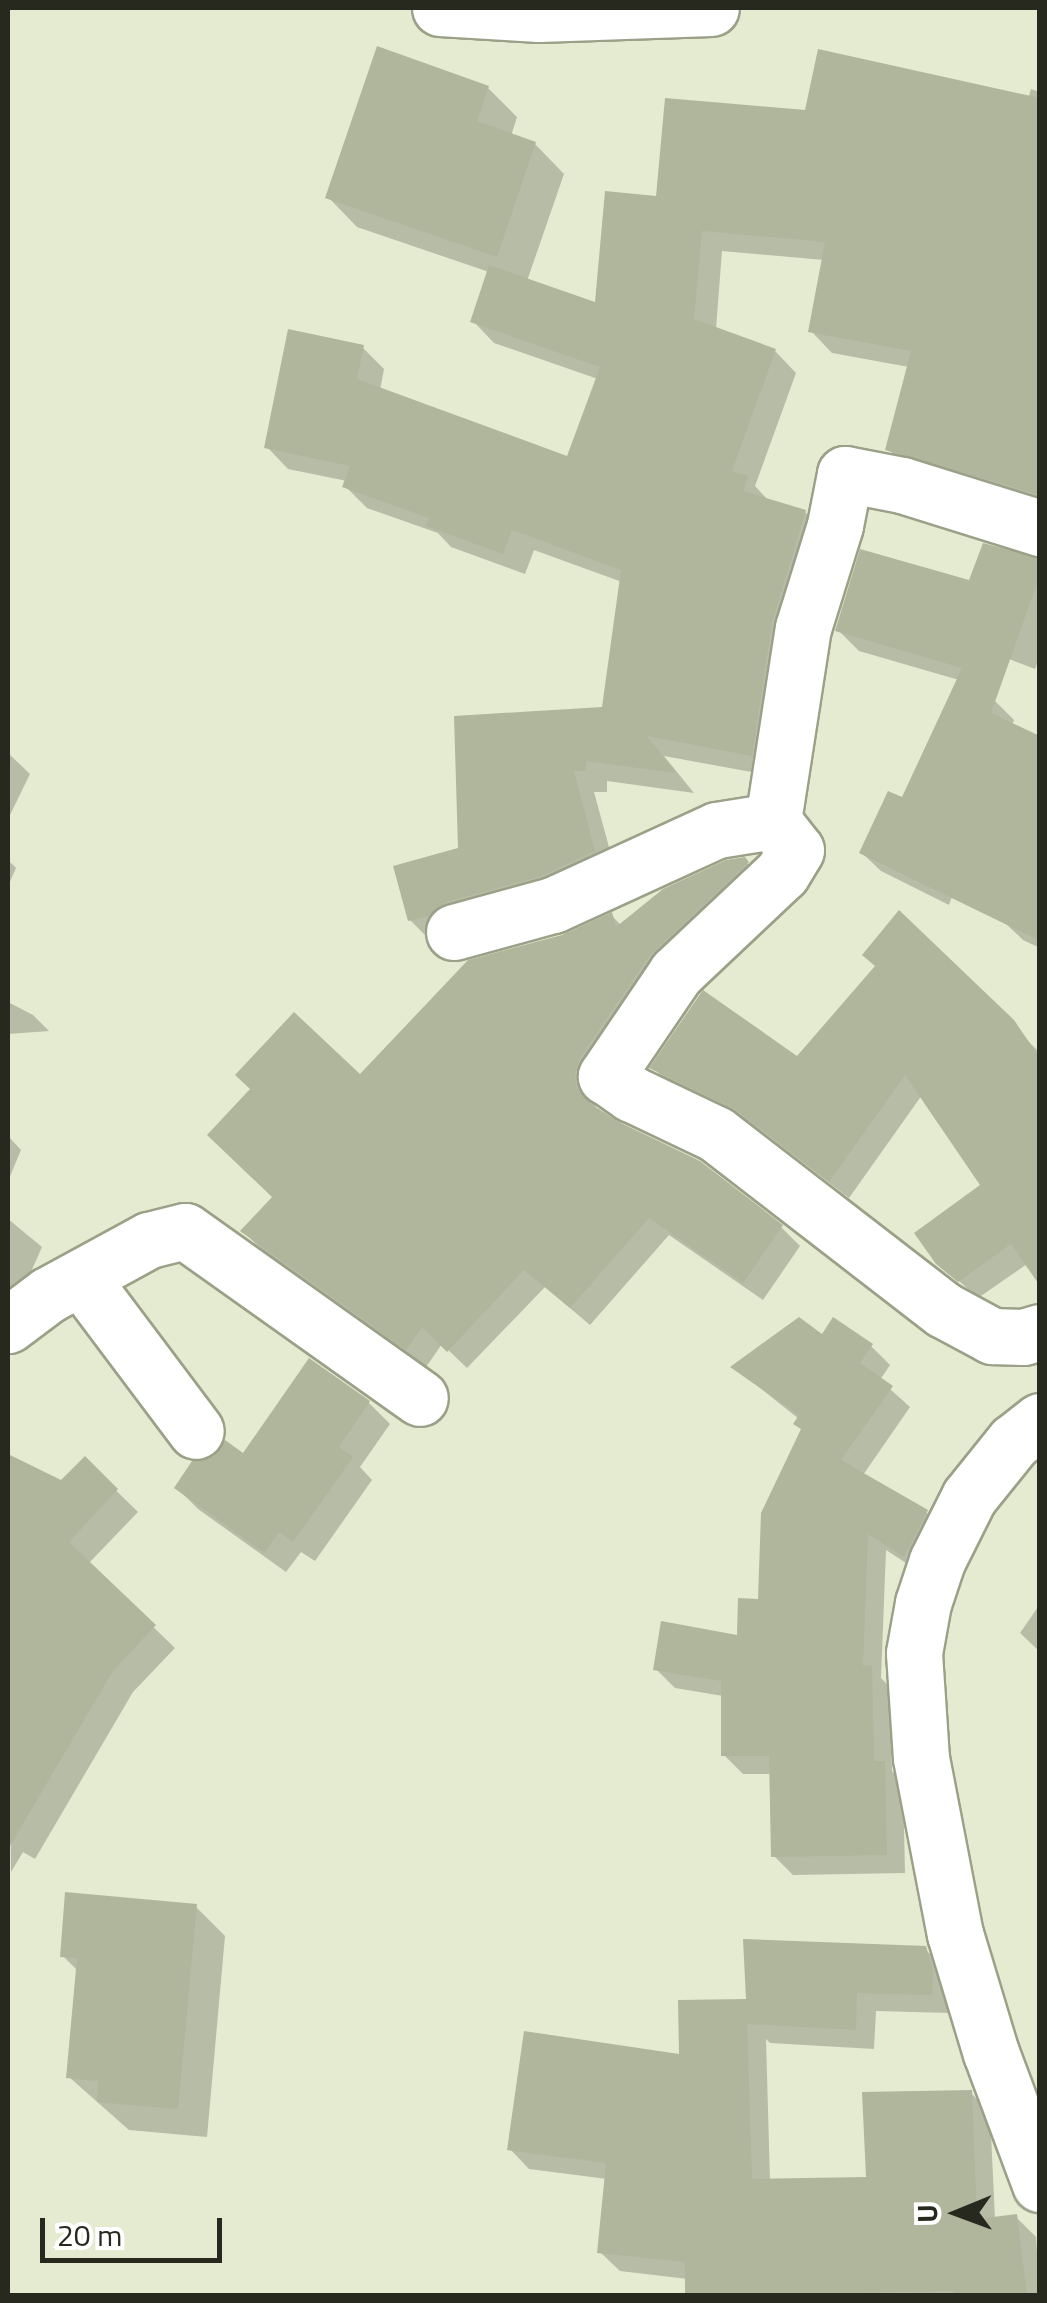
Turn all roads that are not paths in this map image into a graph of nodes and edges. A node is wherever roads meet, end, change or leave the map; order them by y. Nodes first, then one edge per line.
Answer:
1 (440, 8) edge
2 (711, 8) edge
3 (1040, 528) edge
4 (773, 821) junction
5 (454, 932) dead end
6 (82, 1278) junction
7 (8, 1326) edge
8 (1040, 1332) edge
9 (420, 1398) dead end
10 (1040, 1422) edge
11 (196, 1431) dead end
12 (1040, 2184) edge

1 - 2 street
3 - 4 street
4 - 5 street
4 - 8 street
6 - 7 street
6 - 9 street
6 - 11 street
10 - 12 street

